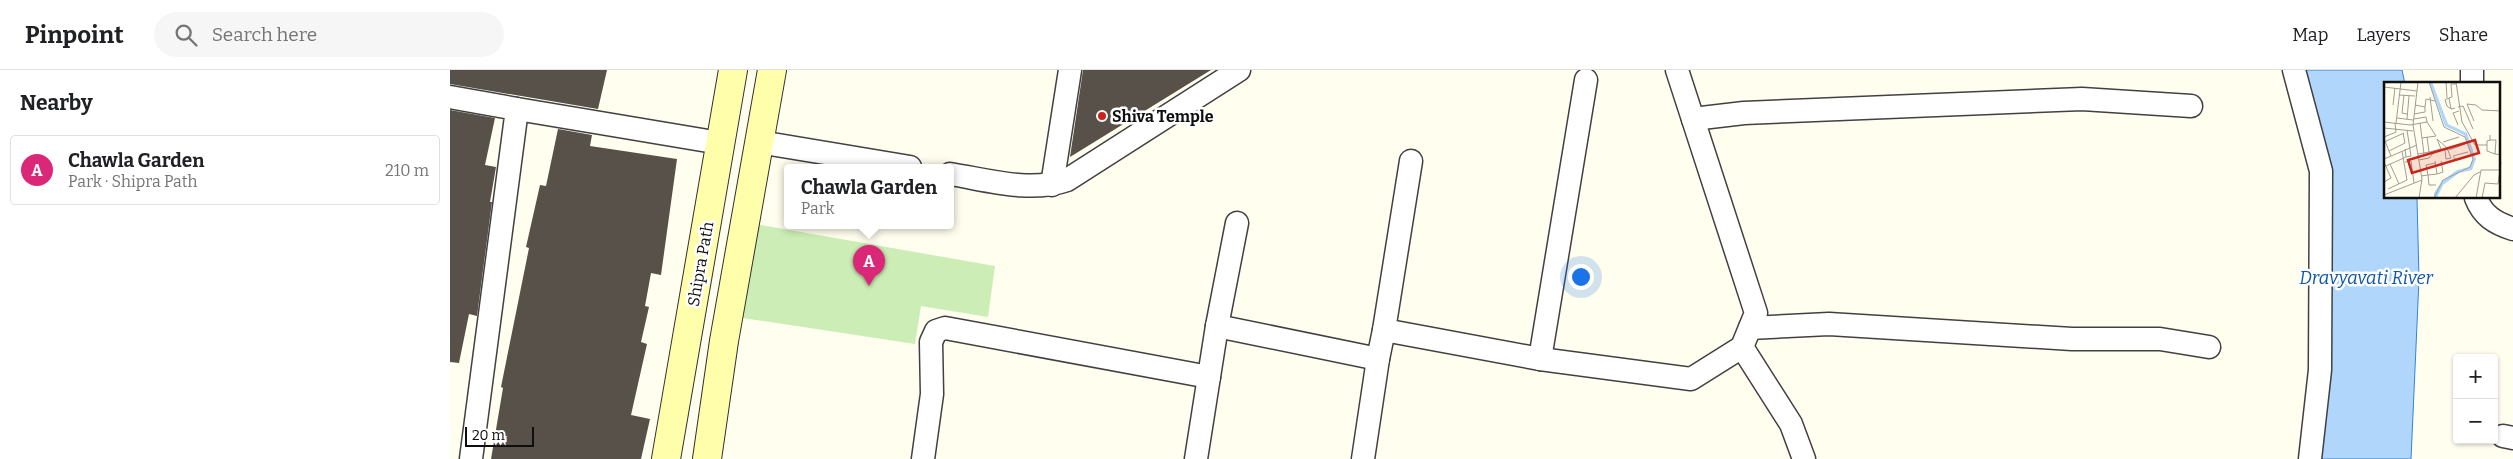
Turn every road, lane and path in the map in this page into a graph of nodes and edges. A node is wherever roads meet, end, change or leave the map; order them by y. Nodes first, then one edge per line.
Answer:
1 (733, 70) edge
2 (772, 70) edge
3 (1070, 70) edge
4 (1239, 70) edge
5 (1677, 70) edge
6 (2294, 70) edge
7 (1586, 80) dead end
8 (450, 97) edge
9 (2191, 106) dead end
10 (517, 109) junction
11 (1693, 119) junction
12 (759, 142) junction
13 (720, 144) junction
14 (1411, 161) dead end
15 (892, 164) edge
16 (954, 175) edge
17 (1052, 185) junction
18 (2476, 199) edge
19 (1238, 223) dead end
20 (2513, 229) edge
21 (1217, 326) junction
22 (1384, 330) junction
23 (1746, 338) junction
24 (2209, 347) dead end
25 (1378, 359) junction
26 (1540, 359) junction
27 (1209, 377) junction
28 (471, 459) edge
29 (666, 459) edge
30 (707, 459) edge
31 (923, 459) edge
32 (1196, 459) edge
33 (1363, 459) edge
34 (1804, 459) edge
35 (2310, 459) edge

1 - 13 street, Shipra Path
2 - 12 street
3 - 17 street
4 - 17 street
5 - 11 street
6 - 35 street
7 - 26 street
8 - 10 street
9 - 11 street
10 - 13 street
10 - 28 street
11 - 23 street
12 - 15 street
12 - 30 street
13 - 29 street, Shipra Path
14 - 22 street
16 - 17 street
18 - 20 street
19 - 21 street
21 - 25 street
21 - 27 street
22 - 25 street
22 - 26 street
23 - 24 street
23 - 26 street
23 - 34 street
25 - 33 street
27 - 31 street
27 - 32 street

